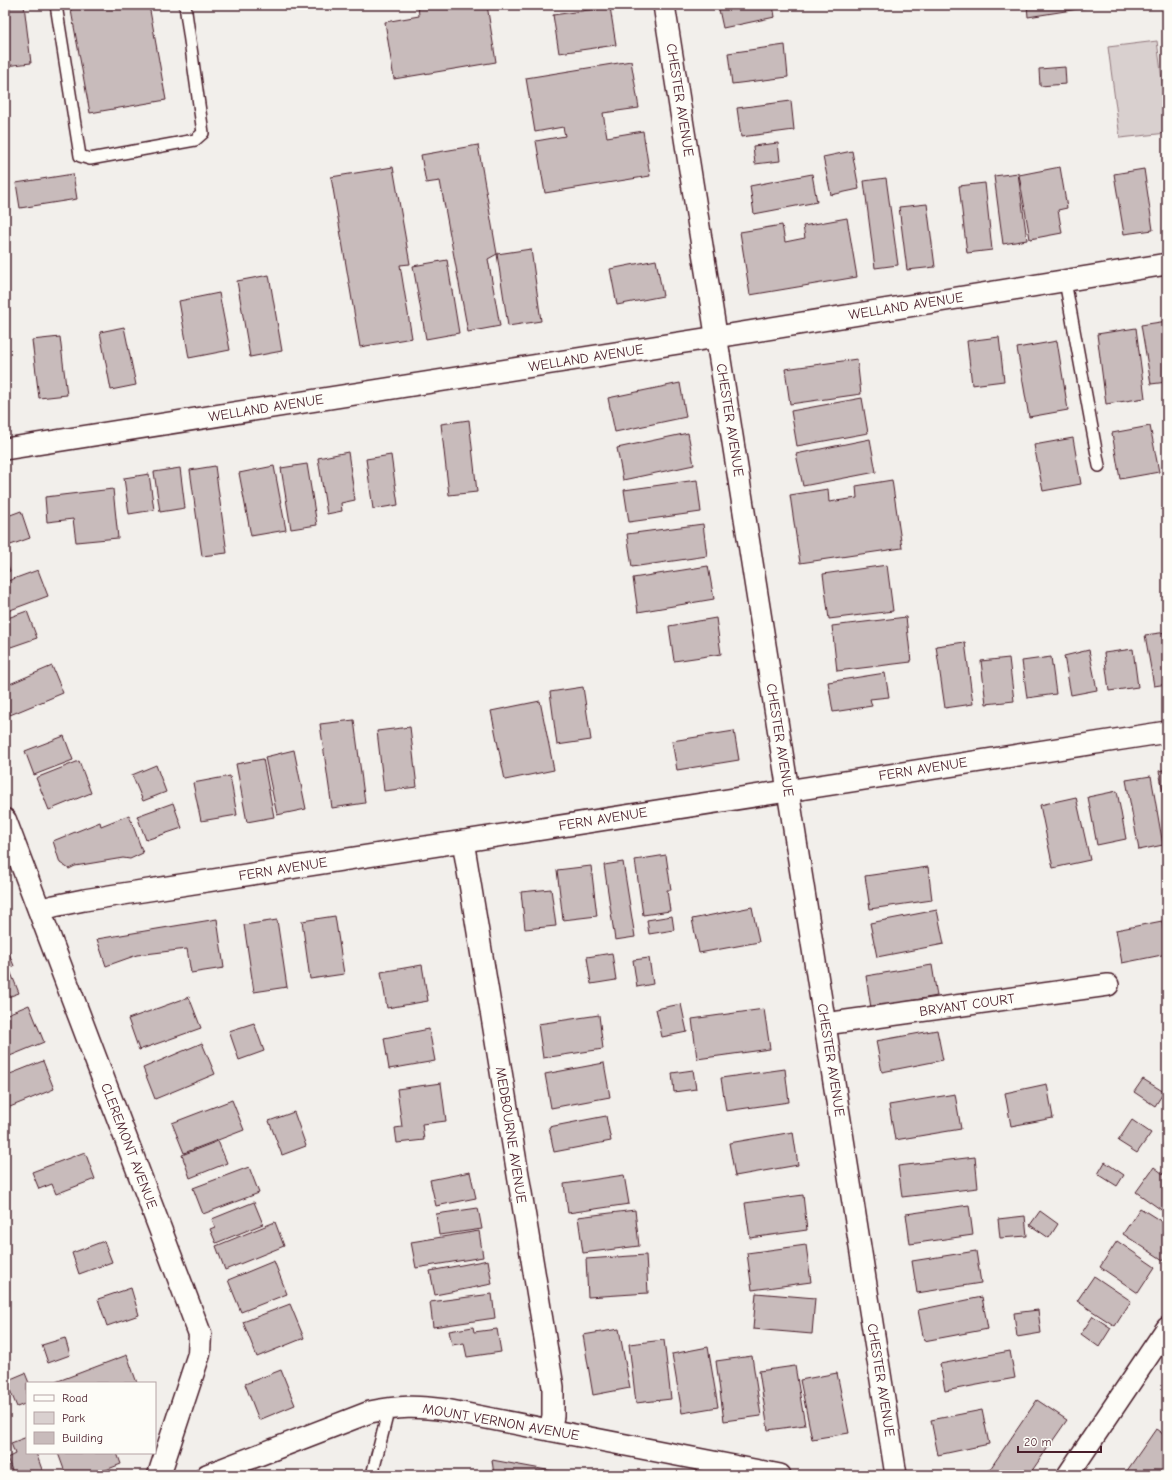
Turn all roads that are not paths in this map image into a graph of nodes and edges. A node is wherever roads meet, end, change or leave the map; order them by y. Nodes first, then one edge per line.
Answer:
1 (56, 5) edge
2 (185, 5) edge
3 (664, 5) edge
4 (1167, 264) edge
5 (1065, 281) junction
6 (717, 337) junction
7 (5, 449) edge
8 (1098, 466) dead end
9 (1167, 732) edge
10 (788, 790) junction
11 (5, 820) edge
12 (463, 841) junction
13 (40, 910) junction
14 (1108, 985) dead end
15 (825, 1024) junction
16 (1167, 1328) edge
17 (389, 1408) junction
18 (550, 1430) junction
19 (159, 1475) edge
20 (207, 1475) edge
21 (372, 1475) edge
22 (780, 1475) edge
23 (896, 1475) edge
24 (1068, 1475) edge

1 - 2 lane
3 - 6 street, CHESTER AVENUE
4 - 5 street, WELLAND AVENUE
5 - 6 street, WELLAND AVENUE
5 - 8 lane
6 - 7 street, WELLAND AVENUE
6 - 10 street, CHESTER AVENUE
9 - 10 street, FERN AVENUE
10 - 12 street, FERN AVENUE
10 - 15 street, CHESTER AVENUE
11 - 13 main road, CLEREMONT AVENUE
12 - 13 street, FERN AVENUE
12 - 18 street, MEDBOURNE AVENUE
13 - 19 main road, CLEREMONT AVENUE
14 - 15 street, BRYANT COURT
15 - 23 street, CHESTER AVENUE
16 - 24 street
17 - 18 street, MOUNT VERNON AVENUE
17 - 20 street, MOUNT VERNON AVENUE
17 - 21 lane
18 - 22 street, MOUNT VERNON AVENUE

